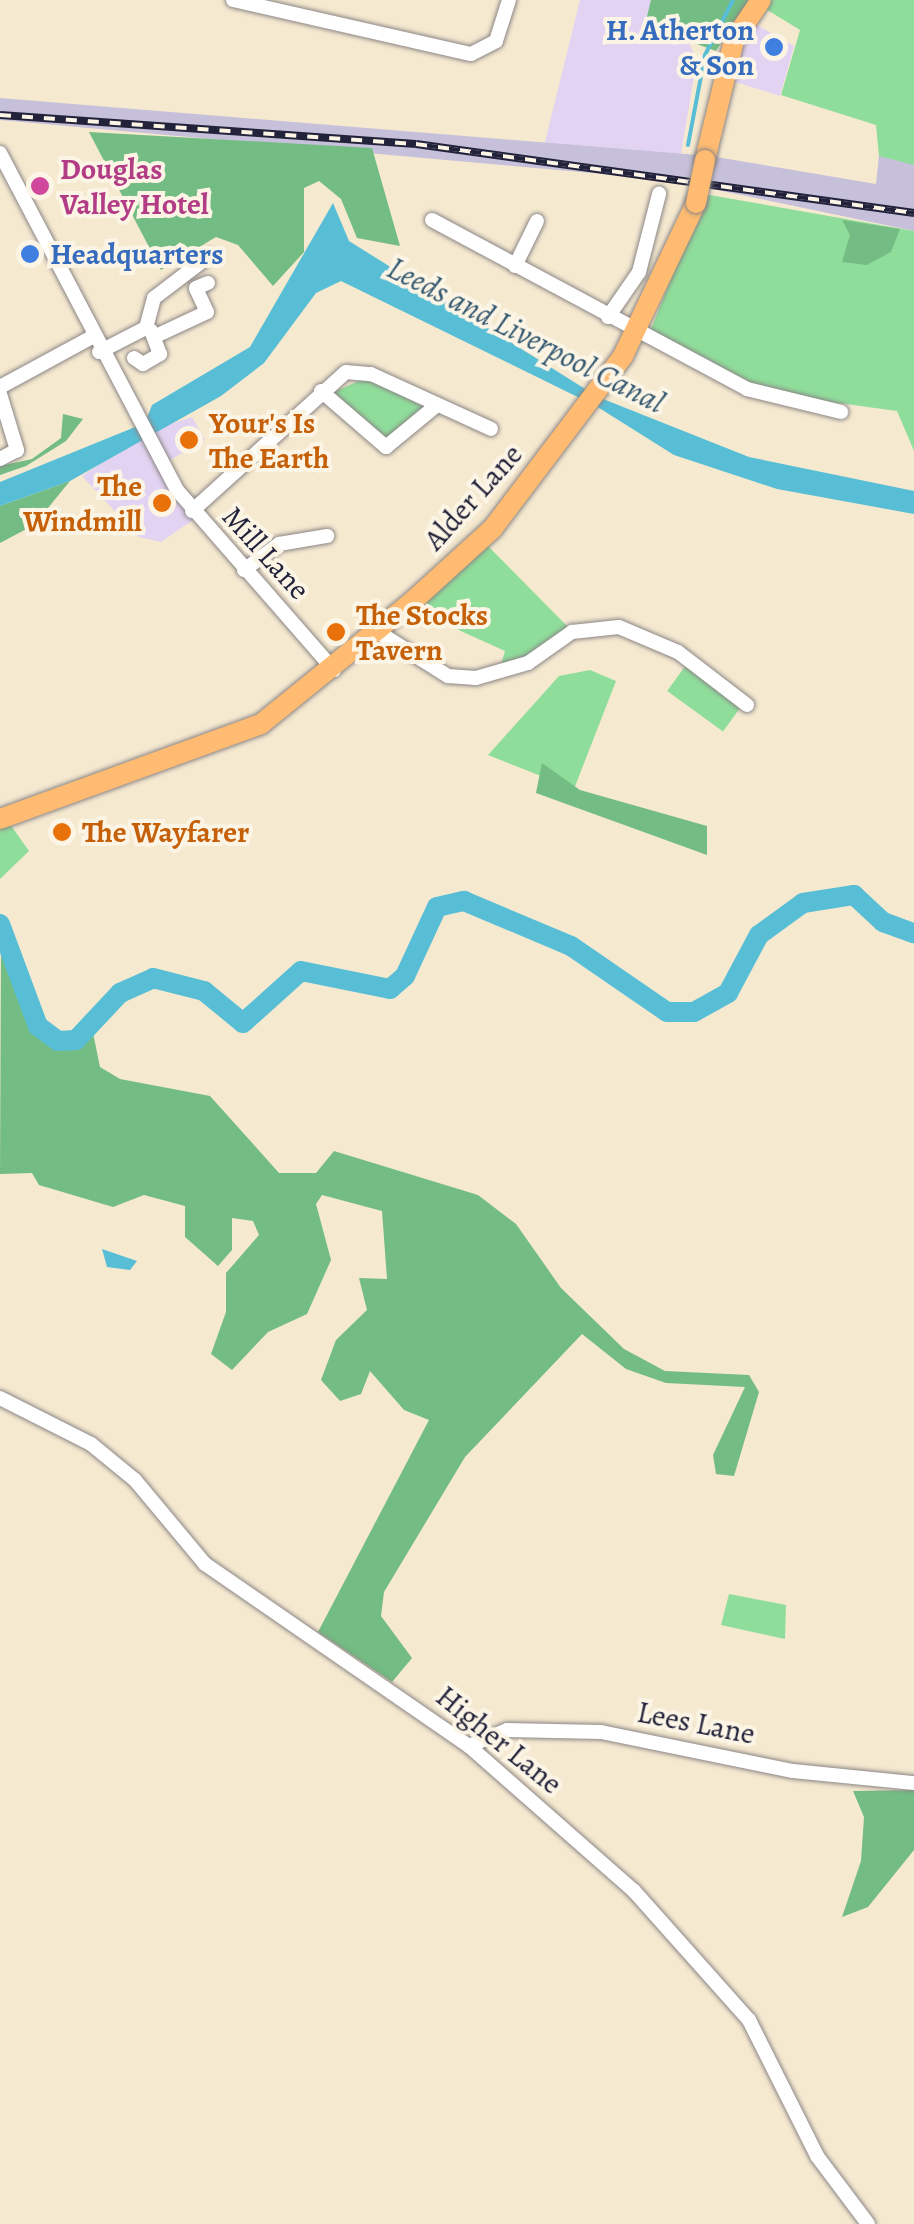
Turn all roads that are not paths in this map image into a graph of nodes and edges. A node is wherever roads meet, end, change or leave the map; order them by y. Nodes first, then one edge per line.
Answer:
1 (233, 0) edge
2 (509, 0) edge
3 (761, 0) edge
4 (261, 2) edge
5 (0, 153) edge
6 (4, 175) edge
7 (659, 194) dead end
8 (538, 219) dead end
9 (432, 220) dead end
10 (209, 256) dead end
11 (515, 266) junction
12 (208, 282) dead end
13 (608, 317) junction
14 (152, 332) junction
15 (638, 334) junction
16 (92, 337) junction
17 (100, 352) junction
18 (134, 358) dead end
19 (0, 391) edge
20 (321, 391) junction
21 (437, 405) junction
22 (841, 412) dead end
23 (491, 429) dead end
24 (0, 459) edge
25 (192, 512) junction
26 (317, 535) dead end
27 (244, 570) junction
28 (378, 632) junction
29 (334, 670) junction
30 (747, 705) dead end
31 (0, 819) edge
32 (0, 1398) edge
33 (469, 1746) junction
34 (914, 1783) edge
35 (868, 2224) edge

1 - 4 street
2 - 4 street
3 - 15 highway, Alder Lane, bridge
5 - 6 street, Mill Lane
6 - 16 street, Mill Lane
7 - 13 street
8 - 11 street
9 - 11 street
10 - 14 street
11 - 13 street
12 - 14 street
13 - 15 street
14 - 17 street
14 - 18 street
15 - 22 street
15 - 28 highway, Alder Lane
16 - 17 street, Mill Lane
16 - 19 street
17 - 25 street, Mill Lane
19 - 24 street
20 - 21 street
20 - 21 street
20 - 25 street
21 - 23 street
25 - 27 street, Mill Lane
26 - 27 street
27 - 29 street, Mill Lane
28 - 29 highway, Alder Lane
28 - 30 street
29 - 31 highway, Alder Lane
32 - 33 street, Higher Lane
33 - 34 street, Lees Lane
33 - 35 street, Higher Lane

